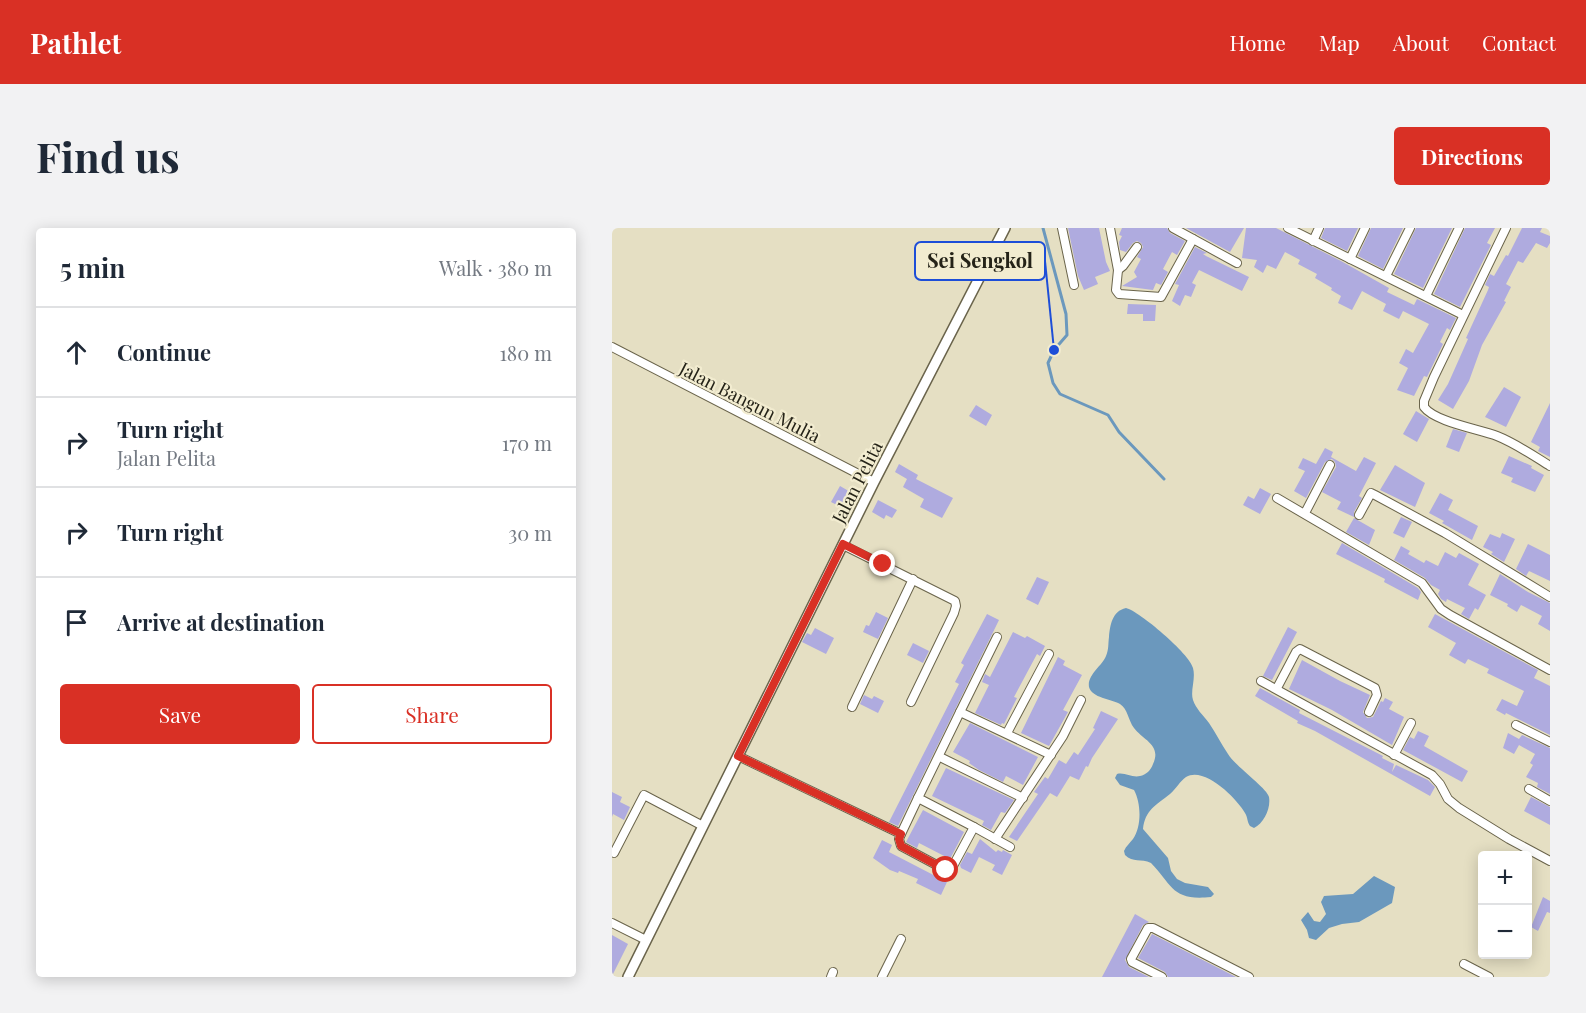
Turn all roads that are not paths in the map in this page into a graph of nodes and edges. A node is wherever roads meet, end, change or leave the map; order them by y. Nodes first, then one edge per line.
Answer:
1 (1005, 228) edge
2 (1062, 228) edge
3 (1110, 228) edge
4 (1173, 228) edge
5 (1288, 228) edge
6 (1319, 228) edge
7 (1365, 228) edge
8 (1410, 228) edge
9 (1459, 228) edge
10 (1506, 228) edge
11 (1193, 239) junction
12 (1313, 241) junction
13 (1137, 247) dead end
14 (1350, 259) junction
15 (1237, 262) dead end
16 (1118, 270) junction
17 (1386, 276) junction
18 (1074, 285) dead end
19 (1425, 296) junction
20 (1463, 315) junction
21 (612, 348) edge
22 (1329, 465) dead end
23 (1550, 466) edge
24 (874, 483) junction
25 (1277, 498) dead end
26 (1305, 513) junction
27 (1359, 515) dead end
28 (843, 544) junction
29 (913, 579) junction
30 (1550, 597) edge
31 (997, 637) dead end
32 (1049, 654) dead end
33 (1550, 670) edge
34 (1261, 681) dead end
35 (1277, 688) junction
36 (1081, 700) dead end
37 (911, 702) dead end
38 (852, 707) dead end
39 (960, 712) junction
40 (1369, 712) dead end
41 (1411, 723) dead end
42 (1515, 724) dead end
43 (1007, 733) junction
44 (1550, 742) edge
45 (1051, 755) junction
46 (1394, 755) junction
47 (738, 756) junction
48 (940, 757) junction
49 (1530, 789) dead end
50 (918, 798) junction
51 (1023, 798) junction
52 (1550, 801) edge
53 (703, 826) junction
54 (974, 827) junction
55 (901, 834) junction
56 (995, 839) junction
57 (1010, 848) dead end
58 (613, 854) edge
59 (1550, 861) edge
60 (612, 923) edge
61 (901, 939) dead end
62 (646, 940) junction
63 (1464, 964) dead end
64 (628, 977) edge
65 (882, 977) edge
66 (1162, 977) edge
67 (1249, 977) edge
68 (1489, 977) edge

1 - 24 street, Jalan Pelita
2 - 18 street
3 - 16 street
4 - 11 street
5 - 12 street
6 - 12 street
7 - 14 street
8 - 17 street
9 - 19 street
10 - 20 street
11 - 15 street
11 - 16 street
12 - 14 street
13 - 16 street
14 - 17 street
17 - 19 street
19 - 20 street
20 - 23 street
21 - 24 street, Jalan Bangun Mulia
22 - 26 street
24 - 28 street, Jalan Pelita
25 - 26 street
26 - 33 street
27 - 30 street
28 - 29 street
28 - 47 street, Jalan Pelita
29 - 37 street
29 - 38 street
31 - 39 street
32 - 43 street
34 - 35 street
35 - 40 street
35 - 46 street
36 - 45 street
39 - 43 street
39 - 48 street
41 - 46 street
42 - 44 street
43 - 45 street
45 - 51 street
46 - 59 street
47 - 53 street, Jalan Pelita
47 - 55 street
48 - 50 street
48 - 51 street
49 - 52 street
50 - 54 street
50 - 55 street
51 - 56 street
53 - 58 street
53 - 62 street, Jalan Pelita
54 - 55 street
54 - 56 street
56 - 57 street
60 - 62 street
61 - 65 street
62 - 64 street, Jalan Pelita
63 - 68 street
66 - 67 street

